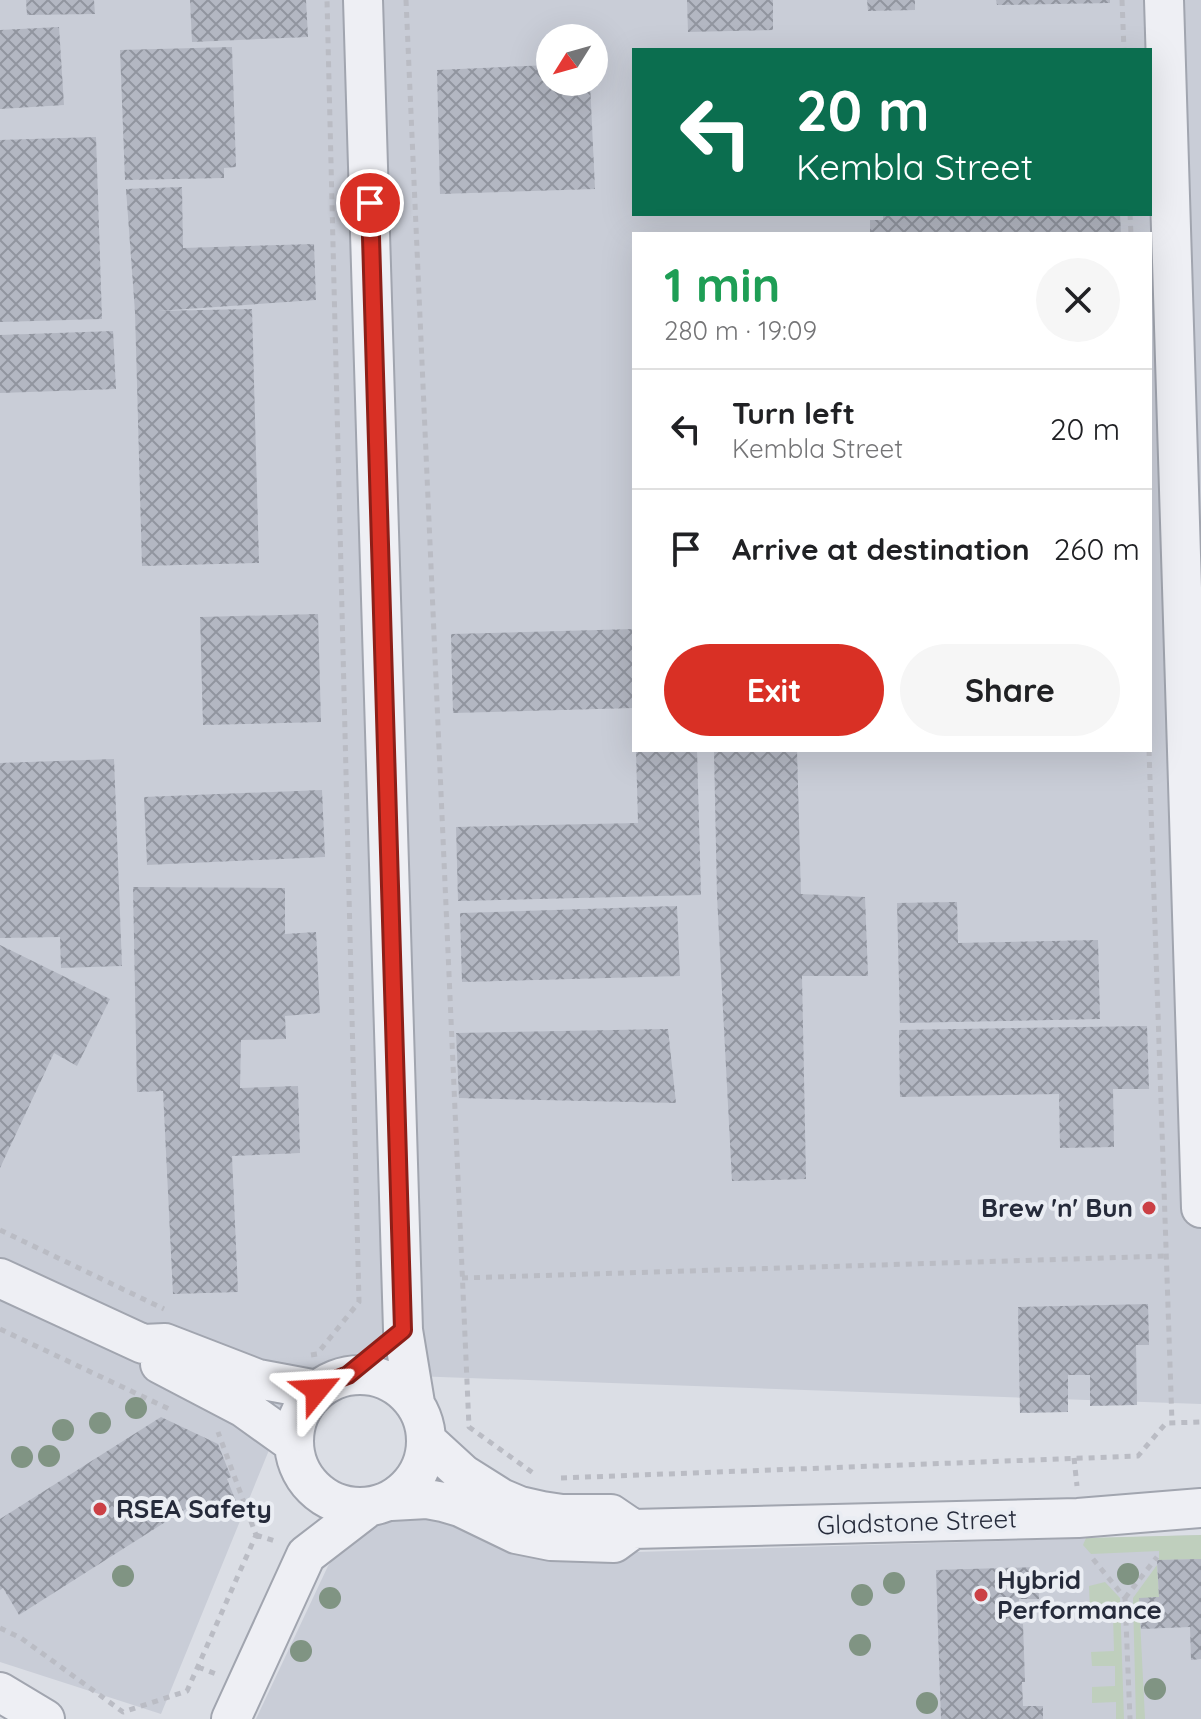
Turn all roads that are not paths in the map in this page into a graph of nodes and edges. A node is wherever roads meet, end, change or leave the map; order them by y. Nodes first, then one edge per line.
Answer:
1 (363, 0) edge
2 (1164, 0) edge
3 (1201, 1208) edge
4 (0, 1278) edge
5 (403, 1330) junction
6 (143, 1344) junction
7 (333, 1383) junction
8 (415, 1403) junction
9 (427, 1441) junction
10 (297, 1457) junction
11 (379, 1505) junction
12 (1201, 1508) edge
13 (633, 1529) junction
14 (294, 1549) junction
15 (0, 1692) edge
16 (45, 1719) edge
17 (231, 1719) edge

1 - 5 street
2 - 3 street
4 - 6 street, Gladstone Street
5 - 7 street
5 - 8 street
6 - 7 street, Gladstone Street
6 - 10 street, Gladstone Street
7 - 8 street, Gladstone Street
7 - 10 street
8 - 9 street
9 - 11 street
9 - 13 street, Gladstone Street
10 - 11 street, Gladstone Street
10 - 14 street
11 - 13 street, Gladstone Street
11 - 14 street
12 - 13 street, Gladstone Street
14 - 17 street
15 - 16 street

